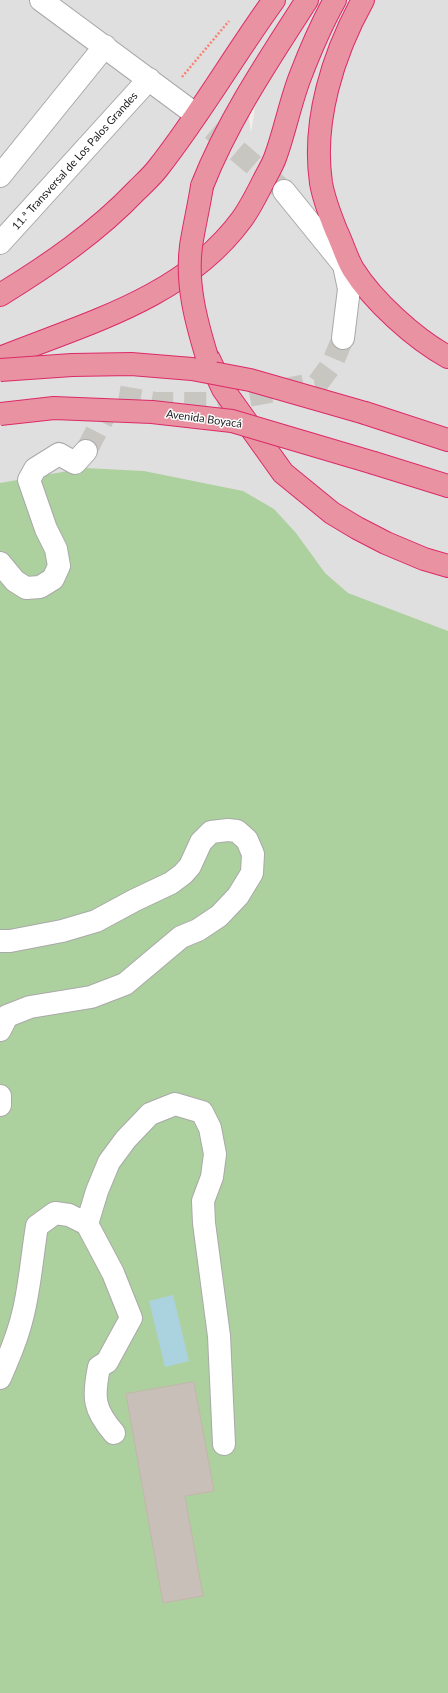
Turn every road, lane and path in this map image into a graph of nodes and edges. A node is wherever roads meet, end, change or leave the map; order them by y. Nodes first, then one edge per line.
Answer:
1 (41, 0) edge
2 (274, 0) edge
3 (307, 0) edge
4 (335, 0) edge
5 (363, 0) edge
6 (232, 18) dead end
7 (105, 46) junction
8 (177, 73) dead end
9 (149, 79) junction
10 (187, 108) tunnel mouth
11 (0, 176) edge
12 (284, 191) tunnel mouth
13 (0, 243) edge
14 (0, 295) edge
15 (343, 338) tunnel mouth
16 (448, 357) edge
17 (0, 358) edge
18 (0, 370) edge
19 (0, 414) edge
20 (448, 440) edge
21 (86, 451) tunnel mouth
22 (448, 486) edge
23 (0, 562) edge
24 (448, 566) edge
25 (0, 941) edge
26 (0, 1030) edge
27 (0, 1096) edge
28 (0, 1105) edge
29 (92, 1233) junction
30 (0, 1378) edge
31 (114, 1432) dead end
32 (224, 1444) dead end

1 - 7 street
2 - 14 highway
3 - 24 highway, bridge
4 - 17 highway
5 - 16 highway
6 - 8 path
7 - 9 street
7 - 11 street
9 - 10 street
9 - 13 street, 11.ª Transversal de Los Palos Grandes
12 - 15 street
18 - 20 highway, bridge
19 - 22 highway, Avenida Boyacá, bridge
21 - 23 street
25 - 26 street
27 - 28 street
29 - 30 street
29 - 31 street
29 - 32 street

